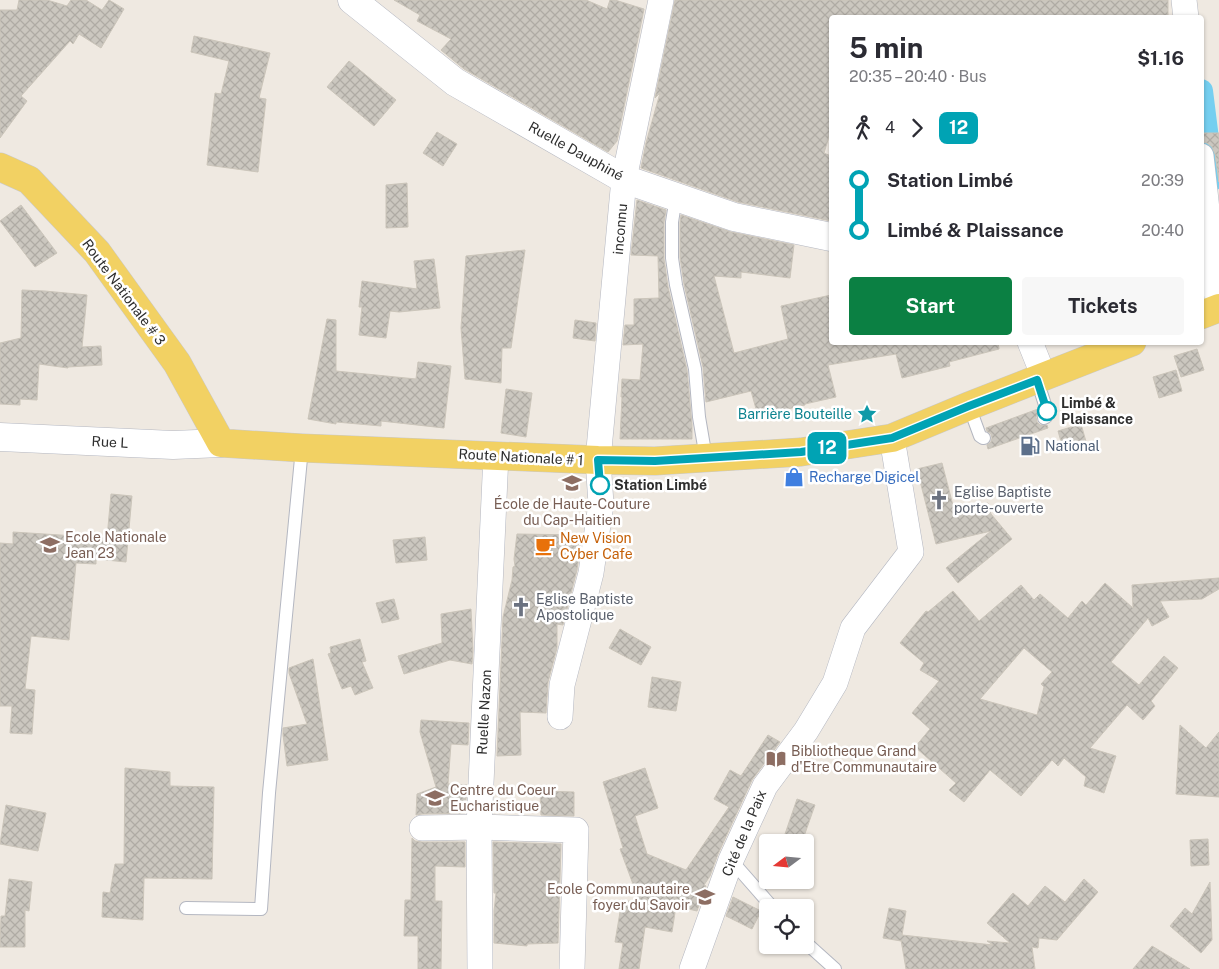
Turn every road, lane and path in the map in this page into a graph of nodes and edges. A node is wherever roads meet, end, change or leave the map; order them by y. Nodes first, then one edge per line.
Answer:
1 (352, 0) edge
2 (662, 0) edge
3 (1184, 0) edge
4 (1186, 15) edge
5 (0, 167) edge
6 (624, 179) junction
7 (676, 197) junction
8 (1204, 207) edge
9 (829, 237) edge
10 (1210, 308) edge
11 (1031, 345) edge
12 (1125, 345) edge
13 (1040, 379) junction
14 (969, 406) junction
15 (1044, 418) dead end
16 (0, 437) edge
17 (892, 438) junction
18 (984, 438) dead end
19 (221, 442) junction
20 (302, 448) junction
21 (496, 455) junction
22 (706, 458) junction
23 (598, 460) junction
24 (560, 717) dead end
25 (479, 826) junction
26 (422, 828) dead end
27 (731, 860) junction
28 (765, 899) edge
29 (186, 908) dead end
30 (814, 950) edge
31 (480, 969) edge
32 (572, 969) edge
33 (692, 969) edge
34 (835, 969) edge

1 - 6 street, Ruelle Dauphiné
2 - 6 street, inconnu
3 - 4 street
5 - 19 main road, Route Nationale # 3
6 - 7 street, Ruelle Dauphiné
6 - 23 street, inconnu
7 - 9 street, Ruelle Dauphiné
7 - 22 lane
8 - 10 street
11 - 13 street
12 - 13 main road, Route Nationale # 1
13 - 14 main road, Route Nationale # 1
13 - 15 lane
14 - 17 main road, Route Nationale # 1
14 - 18 lane
16 - 19 street, Rue L
17 - 22 main road, Route Nationale # 1
17 - 27 street, Cité de la Paix
19 - 20 main road, Route Nationale # 1
20 - 21 main road, Route Nationale # 1
20 - 29 lane
21 - 23 main road, Route Nationale # 1
21 - 25 street, Ruelle Nazon
22 - 23 main road, Route Nationale # 1
23 - 24 street, inconnu
25 - 26 street
25 - 31 street, Ruelle Nazon
25 - 32 street
27 - 28 lane
27 - 33 street, Cité de la Paix
30 - 34 lane

